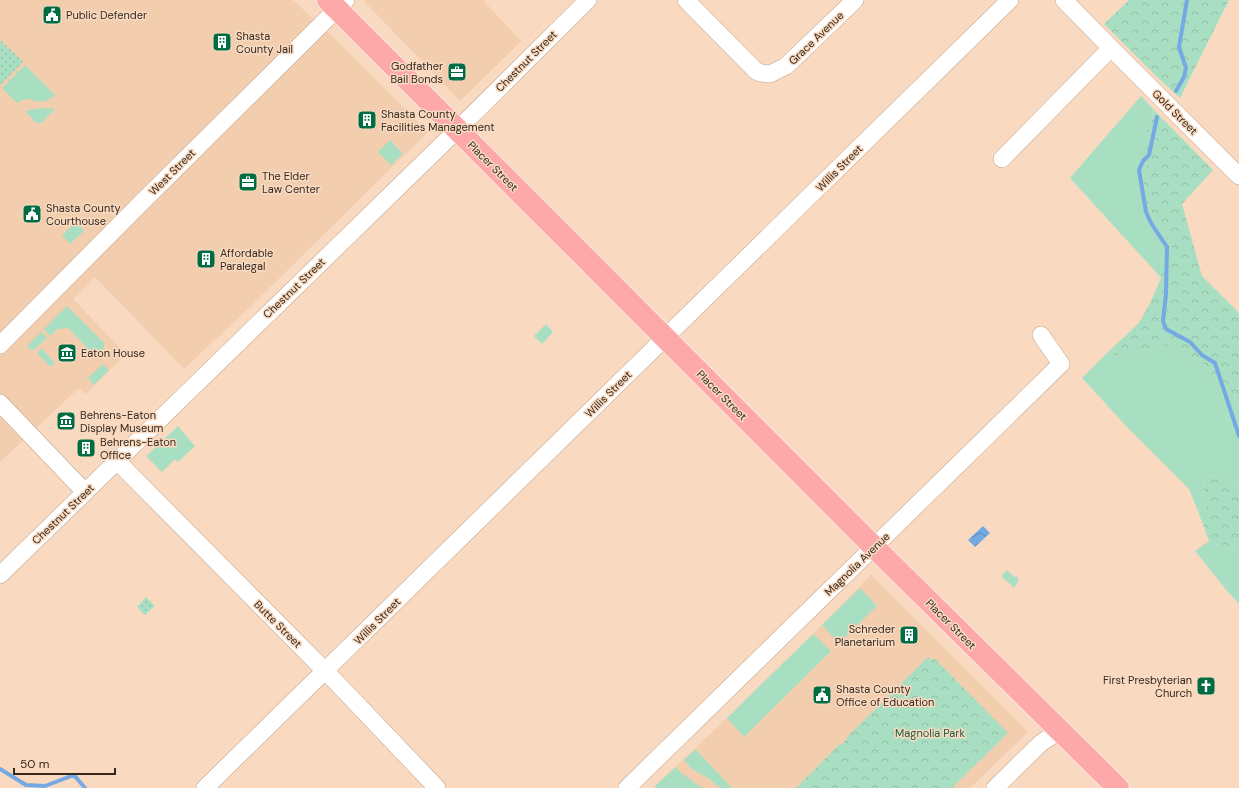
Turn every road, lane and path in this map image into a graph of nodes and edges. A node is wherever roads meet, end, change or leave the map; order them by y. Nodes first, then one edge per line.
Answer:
1 (588, 0) edge
2 (686, 0) edge
3 (855, 0) edge
4 (1010, 0) edge
5 (1064, 0) edge
6 (337, 3) edge
7 (1110, 48) junction
8 (457, 130) junction
9 (1002, 159) dead end
10 (1239, 176) edge
11 (1041, 335) dead end
12 (665, 338) junction
13 (0, 345) edge
14 (0, 403) edge
15 (118, 462) junction
16 (85, 492) junction
17 (874, 548) junction
18 (0, 575) edge
19 (325, 672) junction
20 (1059, 731) junction
21 (205, 788) edge
22 (437, 788) edge
23 (627, 788) edge
24 (995, 788) edge
25 (1118, 788) edge

1 - 8 street, Chestnut Street
2 - 3 street, Grace Avenue
4 - 12 street, Willis Street
5 - 7 street, Gold Street
6 - 8 main road, Placer Street
6 - 13 street, West Street
7 - 9 street
7 - 10 street, Gold Street
8 - 12 main road, Placer Street
8 - 15 street, Chestnut Street
11 - 17 street, Magnolia Avenue
12 - 17 main road, Placer Street
12 - 19 street, Willis Street
14 - 16 street
15 - 16 street, Chestnut Street
15 - 19 street, Butte Street
16 - 18 street, Chestnut Street
17 - 20 main road, Placer Street
17 - 23 street, Magnolia Avenue
19 - 21 street, Willis Street
19 - 22 street, Butte Street
20 - 24 street
20 - 25 main road, Placer Street

